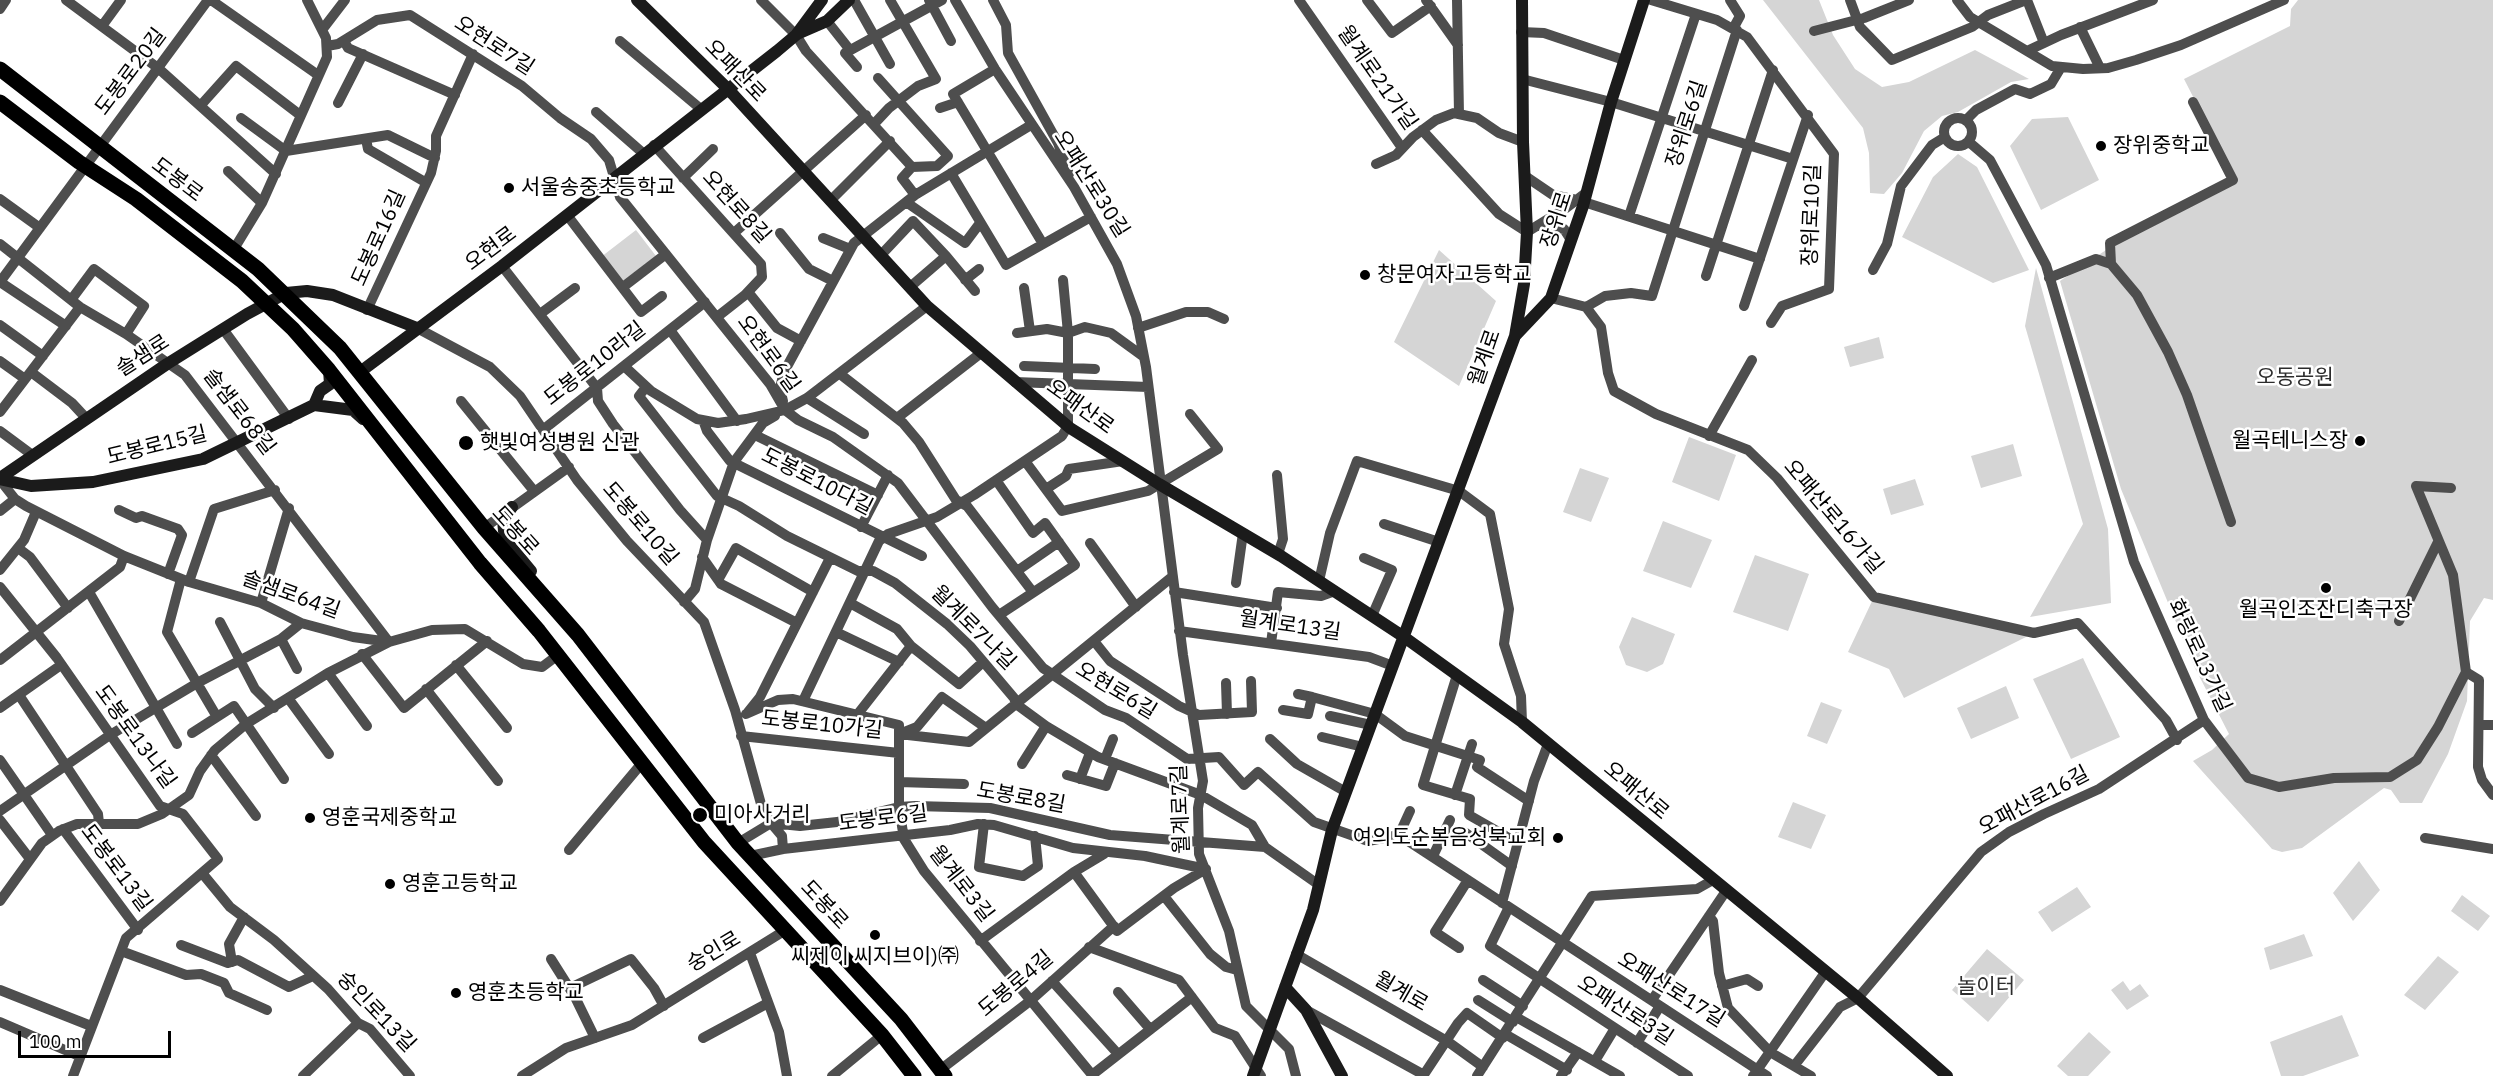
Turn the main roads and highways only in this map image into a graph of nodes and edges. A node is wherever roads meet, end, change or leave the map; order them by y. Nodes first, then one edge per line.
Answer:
1 (637, 0) edge
2 (822, 0) edge
3 (849, 0) edge
4 (1522, 0) edge
5 (1644, 0) edge
6 (795, 35) junction
7 (0, 69) edge
8 (729, 90) junction
9 (0, 102) edge
10 (286, 293) junction
11 (266, 303) junction
12 (417, 328) junction
13 (1515, 336) junction
14 (329, 370) junction
15 (360, 372) junction
16 (314, 405) junction
17 (371, 426) junction
18 (0, 479) edge
19 (512, 507) road end
20 (572, 628) junction
21 (1404, 637) junction
22 (1285, 987) junction
23 (943, 1073) edge
24 (1256, 1073) edge
25 (914, 1076) edge
26 (1342, 1076) edge
27 (1947, 1076) edge

1 - 8 main road, 오패산로
2 - 6 main road, 오현로
3 - 6 main road, 오현로
4 - 13 main road, 월계로
5 - 13 main road, 장위로
6 - 8 main road, 오현로
7 - 10 main road, 도봉로
8 - 12 main road, 오현로
8 - 21 main road, 오패산로
9 - 11 main road, 도봉로
10 - 11 main road, 솔샘로
10 - 12 main road, 도봉로10길
10 - 15 main road, 도봉로
11 - 14 main road, 도봉로
11 - 18 main road, 솔샘로
12 - 15 main road, 오현로
13 - 21 main road, 월계로
14 - 16 main road
14 - 17 main road, 도봉로
15 - 20 main road, 도봉로
16 - 17 main road
16 - 18 main road, 도봉로15길
17 - 25 main road, 도봉로
19 - 20 main road
20 - 23 main road, 도봉로
21 - 22 main road, 월계로
21 - 27 main road, 오패산로
22 - 24 main road, 월계로
22 - 26 main road

